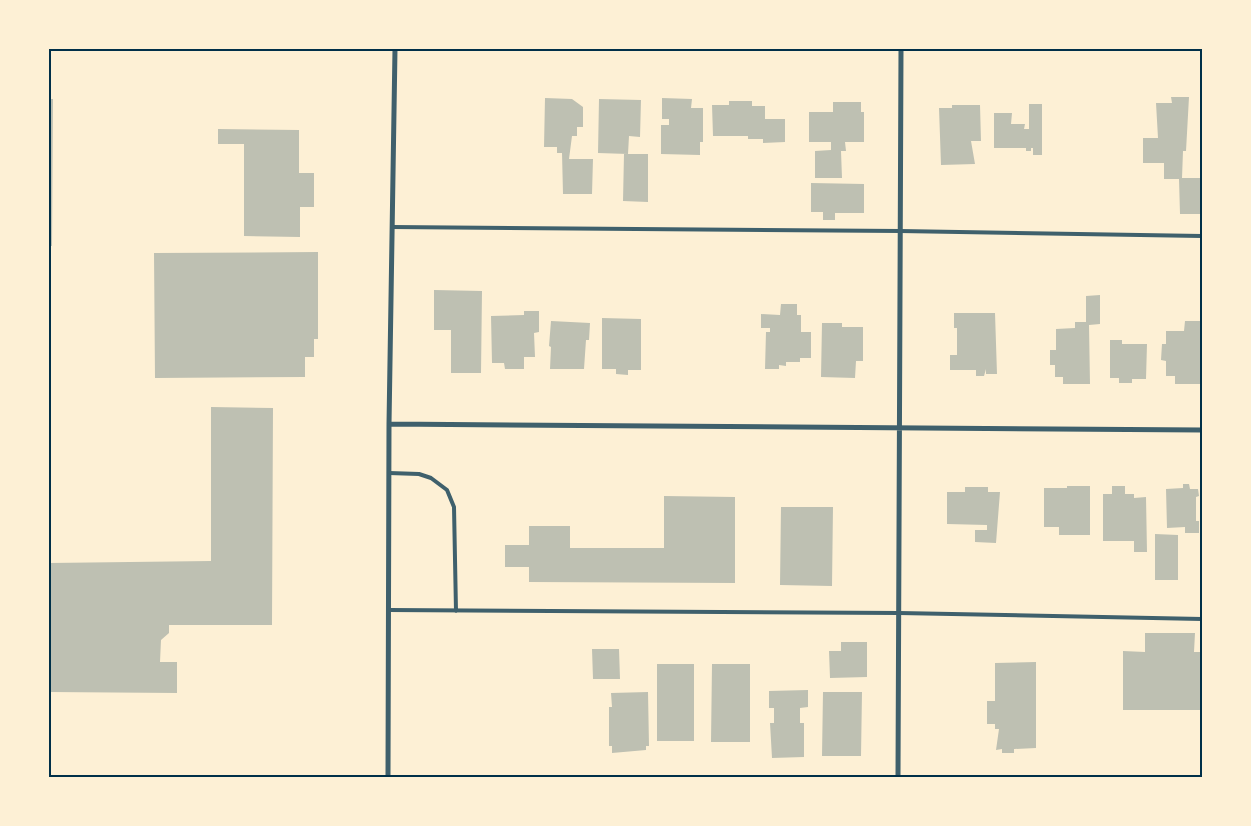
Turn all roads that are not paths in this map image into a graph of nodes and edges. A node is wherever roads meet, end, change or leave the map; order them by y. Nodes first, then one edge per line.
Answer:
1 (395, 49) edge
2 (901, 49) edge
3 (392, 227) junction
4 (900, 231) junction
5 (1202, 236) edge
6 (388, 424) junction
7 (899, 427) junction
8 (1202, 430) edge
9 (388, 473) junction
10 (389, 610) junction
11 (456, 611) junction
12 (899, 613) junction
13 (1202, 619) edge
14 (388, 777) edge
15 (898, 777) edge

1 - 3 street
2 - 4 street
3 - 4 lane
3 - 6 street
4 - 5 lane
4 - 7 street
6 - 7 street
6 - 9 street
7 - 8 street
7 - 12 street
9 - 10 street
9 - 11 lane
10 - 11 lane
10 - 14 street
11 - 12 lane
12 - 13 lane
12 - 15 street

